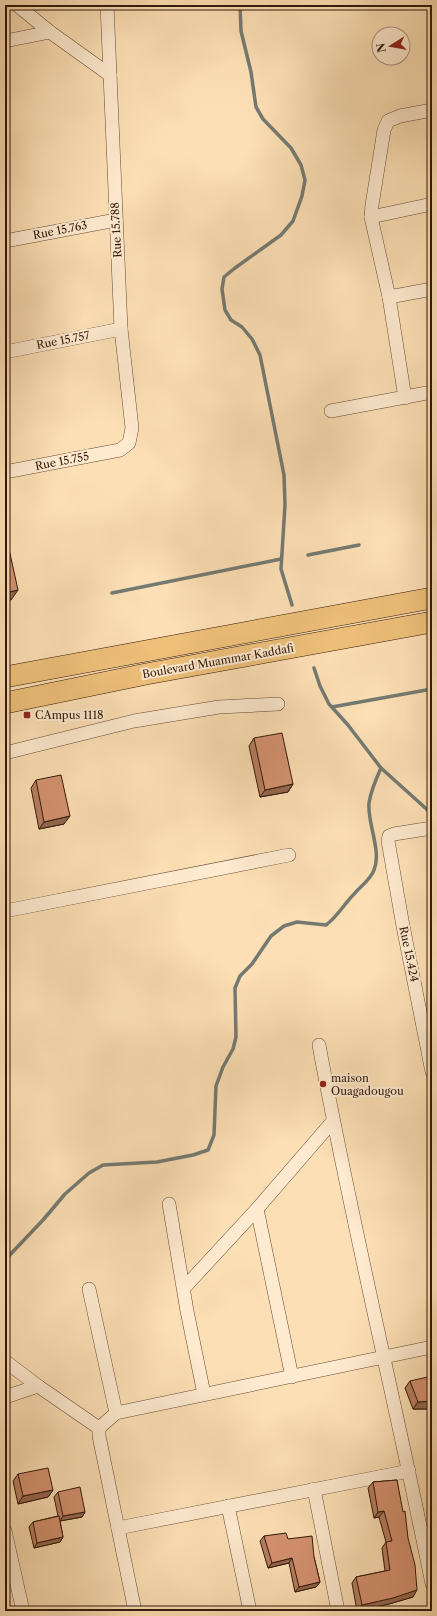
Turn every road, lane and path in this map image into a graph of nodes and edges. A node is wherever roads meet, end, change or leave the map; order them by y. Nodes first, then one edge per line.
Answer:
1 (17, 5) edge
2 (107, 5) edge
3 (50, 32) junction
4 (5, 41) edge
5 (110, 75) junction
6 (432, 110) edge
7 (432, 204) edge
8 (371, 217) junction
9 (116, 220) junction
10 (5, 241) edge
11 (432, 288) edge
12 (388, 297) junction
13 (120, 329) junction
14 (5, 352) edge
15 (432, 392) edge
16 (405, 398) junction
17 (332, 411) dead end
18 (120, 450) joint
19 (5, 472) edge
20 (432, 598) edge
21 (432, 622) edge
22 (5, 677) edge
23 (5, 703) edge
24 (278, 704) dead end
25 (5, 753) edge
26 (432, 828) edge
27 (290, 855) dead end
28 (5, 911) edge
29 (319, 1045) dead end
30 (432, 1072) edge
31 (333, 1121) junction
32 (169, 1204) dead end
33 (257, 1209) junction
34 (184, 1288) junction
35 (89, 1289) dead end
36 (432, 1346) edge
37 (384, 1357) junction
38 (5, 1361) edge
39 (292, 1377) junction
40 (38, 1386) junction
41 (204, 1394) junction
42 (5, 1397) edge
43 (116, 1413) junction
44 (99, 1428) junction
45 (409, 1471) junction
46 (314, 1489) junction
47 (228, 1506) junction
48 (118, 1528) junction
49 (5, 1531) edge
50 (432, 1584) edge
51 (23, 1611) edge
52 (135, 1611) edge
53 (250, 1611) edge
54 (338, 1611) edge

1 - 3 street
2 - 5 street, Rue 15.788
3 - 4 street
3 - 5 street
5 - 9 street, Rue 15.788
6 - 8 street
7 - 8 street
8 - 12 street
9 - 10 street, Rue 15.763
9 - 13 street, Rue 15.788
11 - 12 street
12 - 16 street
13 - 14 street, Rue 15.757
13 - 18 street, Rue 15.788
15 - 16 street
16 - 17 street
18 - 19 street, Rue 15.755
20 - 22 main road, Boulevard Muammar Kaddafi
21 - 23 main road, Boulevard Muammar Kaddafi
24 - 25 street
26 - 30 street, Rue 15.424
27 - 28 street
29 - 31 street
31 - 33 street
31 - 37 street
32 - 34 street
33 - 34 street
33 - 39 street
34 - 41 street
35 - 43 street
36 - 37 street
37 - 39 street
37 - 45 street
38 - 40 street
39 - 41 street
40 - 42 street
40 - 44 street
41 - 43 street
43 - 44 street
44 - 48 street
45 - 46 street
45 - 50 street
46 - 47 street
46 - 54 street
47 - 48 street
47 - 53 street
48 - 52 street
49 - 51 street

